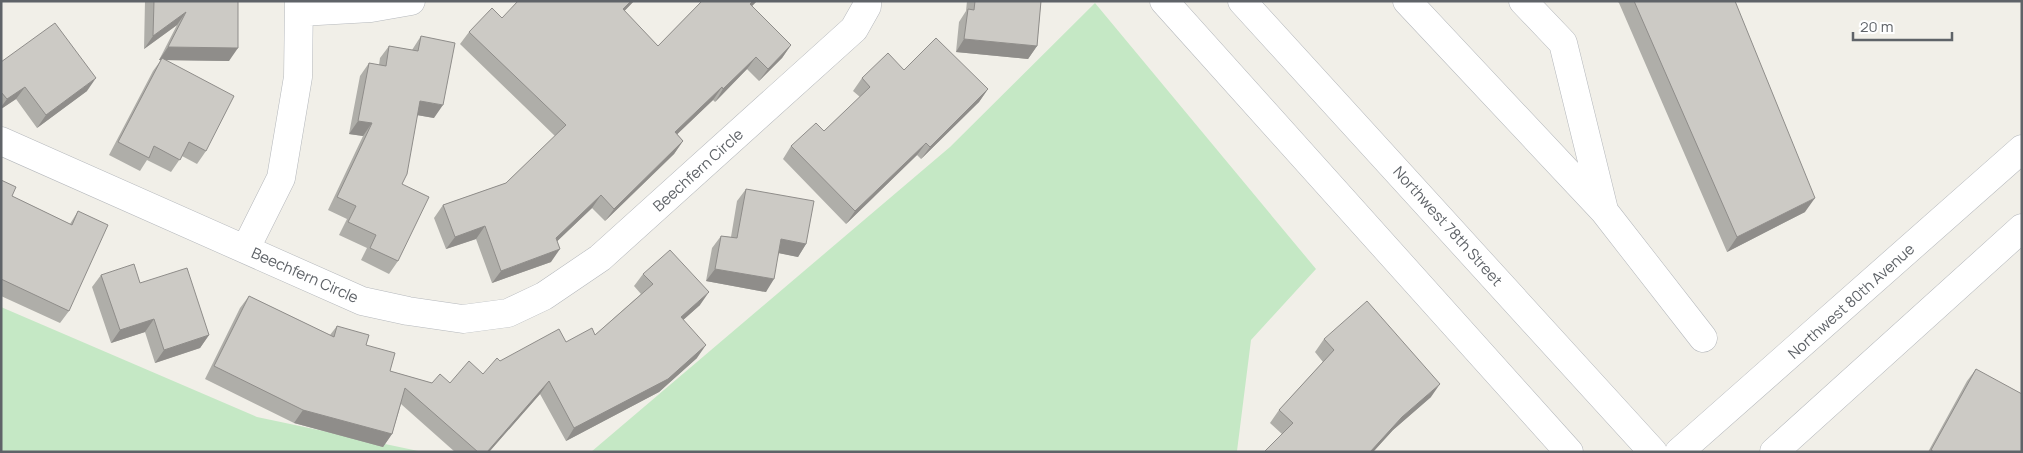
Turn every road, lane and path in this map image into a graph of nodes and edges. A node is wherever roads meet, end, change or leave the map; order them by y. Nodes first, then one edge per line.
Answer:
1 (411, 1) edge
2 (867, 1) edge
3 (1164, 1) edge
4 (1242, 1) edge
5 (1407, 1) edge
6 (1523, 1) edge
7 (299, 6) edge
8 (1, 141) edge
9 (2022, 149) edge
10 (1604, 212) junction
11 (2022, 228) edge
12 (246, 248) junction
13 (1703, 338) dead end
14 (1569, 452) edge
15 (1653, 452) edge
16 (1679, 452) edge
17 (1774, 452) edge

1 - 7 street
2 - 12 street, Beechfern Circle
3 - 14 street
4 - 15 street, Northwest 78th Street
5 - 10 street
6 - 10 street
7 - 12 street
8 - 12 street, Beechfern Circle
9 - 16 street, Northwest 80th Avenue
10 - 13 street
11 - 17 street

